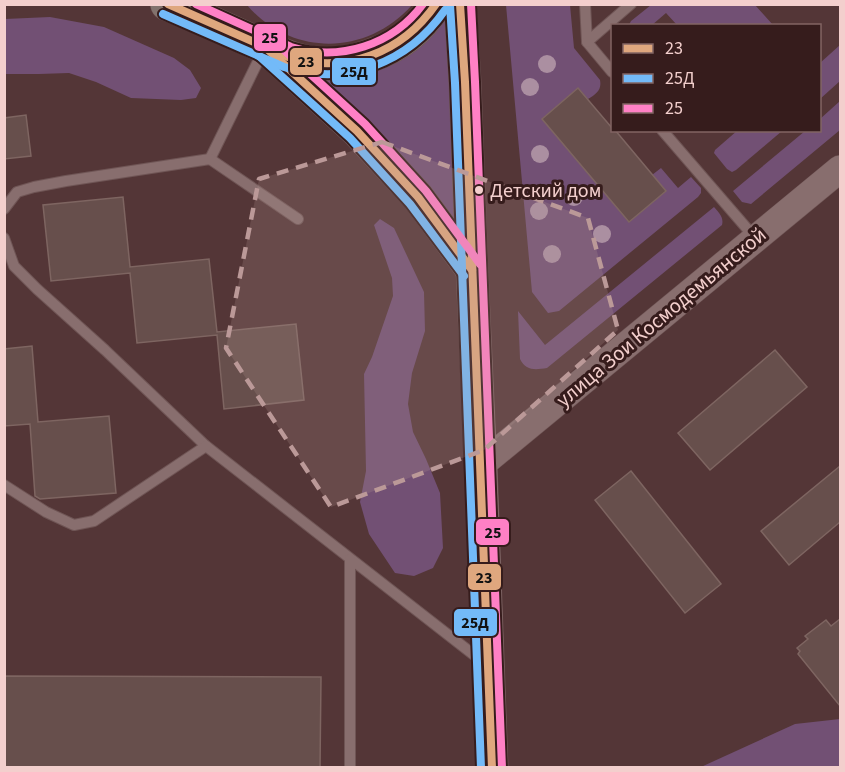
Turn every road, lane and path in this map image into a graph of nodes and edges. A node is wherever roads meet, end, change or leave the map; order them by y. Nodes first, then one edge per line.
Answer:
1 (167, 4) edge
2 (225, 4) edge
3 (436, 4) edge
4 (460, 4) edge
5 (585, 4) edge
6 (631, 4) edge
7 (587, 42) junction
8 (264, 47) junction
9 (611, 71) edge
10 (665, 132) edge
11 (210, 159) junction
12 (840, 169) edge
13 (4, 209) edge
14 (298, 219) dead end
15 (4, 238) edge
16 (756, 239) junction
17 (472, 270) junction
18 (206, 446) junction
19 (481, 465) junction
20 (4, 484) edge
21 (350, 559) junction
22 (488, 666) junction
23 (350, 768) edge
24 (492, 768) edge

1 - 8 main road
2 - 8 main road
3 - 8 main road
4 - 17 main road
5 - 7 lane
6 - 7 lane
7 - 9 lane
8 - 11 lane
8 - 17 main road
10 - 16 lane
11 - 13 lane
11 - 14 lane
12 - 16 street, улица Зои Космодемьянской
15 - 18 lane
16 - 19 street, улица Зои Космодемьянской
17 - 19 main road
18 - 20 lane
18 - 21 lane
19 - 22 main road
21 - 22 lane
21 - 23 lane
22 - 24 main road

